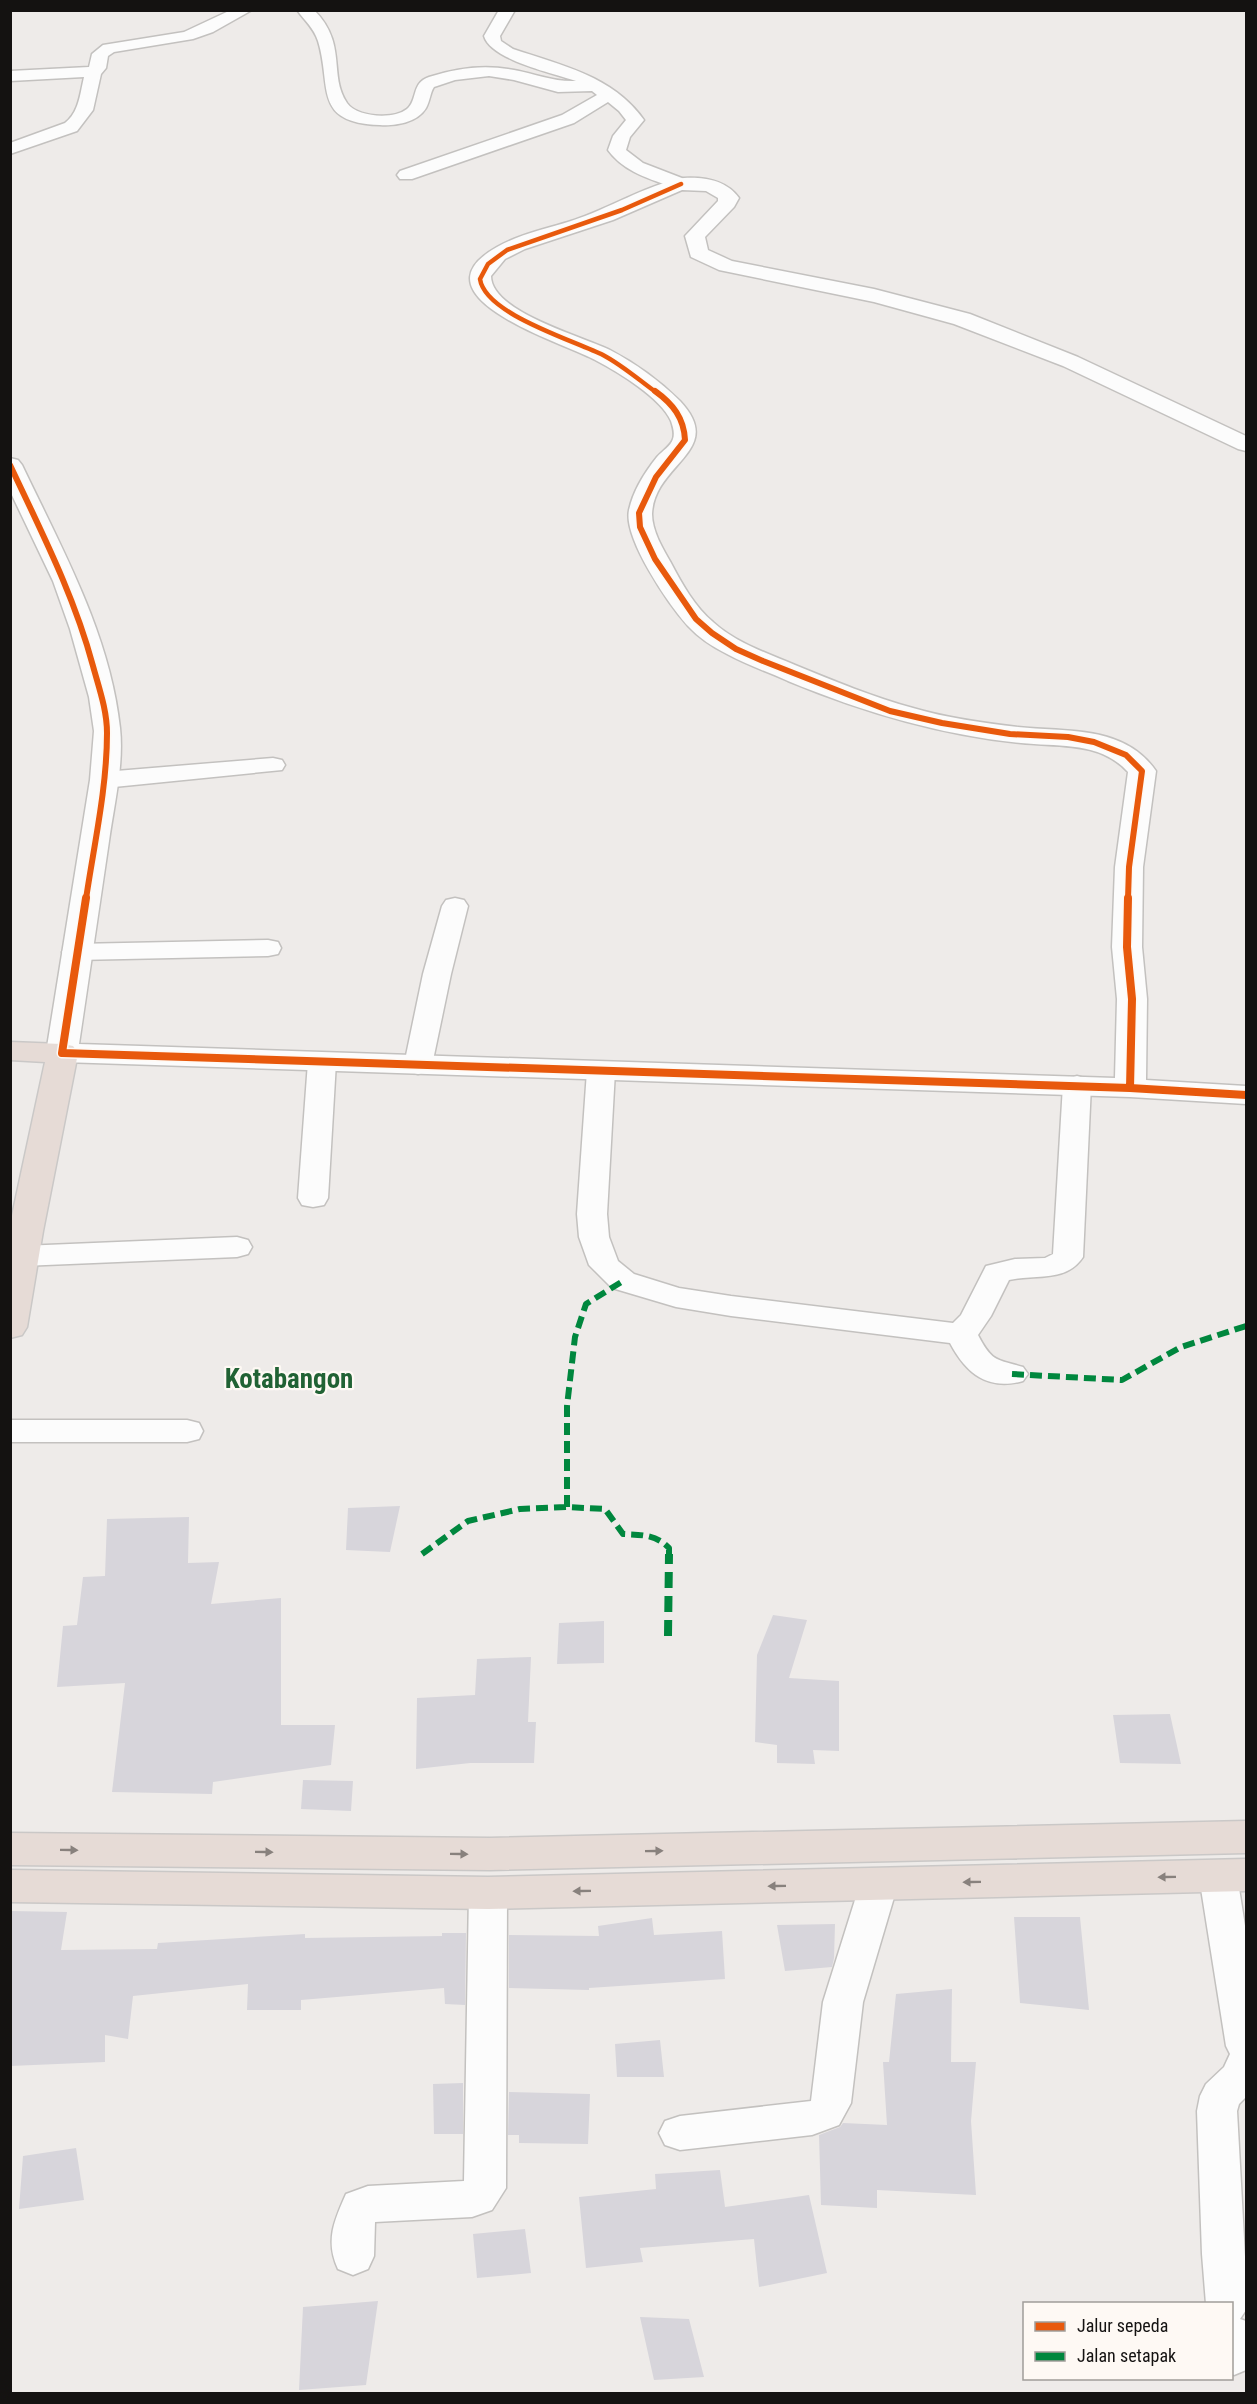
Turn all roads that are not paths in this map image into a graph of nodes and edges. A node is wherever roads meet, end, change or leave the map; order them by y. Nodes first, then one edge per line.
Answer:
1 (244, 10) edge
2 (305, 10) edge
3 (507, 10) edge
4 (93, 72) junction
5 (10, 76) edge
6 (604, 91) junction
7 (10, 149) edge
8 (406, 175) dead end
9 (681, 184) junction
10 (1246, 444) edge
11 (10, 465) edge
12 (19, 501) edge
13 (273, 765) dead end
14 (104, 780) junction
15 (455, 906) dead end
16 (268, 948) dead end
17 (76, 952) junction
18 (10, 1051) edge
19 (62, 1053) junction
20 (322, 1062) junction
21 (418, 1065) junction
22 (601, 1071) junction
23 (1077, 1085) junction
24 (1130, 1088) junction
25 (1246, 1095) edge
26 (313, 1197) dead end
27 (237, 1247) dead end
28 (22, 1256) junction
29 (10, 1327) edge
30 (960, 1332) junction
31 (1012, 1374) dead end
32 (10, 1431) edge
33 (187, 1431) dead end
34 (1246, 1837) edge
35 (10, 1849) edge
36 (1232, 1876) edge
37 (879, 1884) junction
38 (10, 1886) edge
39 (488, 1893) junction
40 (1246, 2046) edge
41 (1246, 2062) edge
42 (680, 2133) dead end
43 (353, 2256) dead end
44 (1228, 2302) edge

1 - 4 street
2 - 6 street
3 - 6 street
4 - 5 street
4 - 7 street
6 - 8 street
6 - 9 street
9 - 10 street
9 - 24 street
11 - 12 street
12 - 14 street
13 - 14 street
14 - 17 street
15 - 21 street
16 - 17 street
17 - 19 street
18 - 19 highway
19 - 20 street
19 - 28 highway
20 - 21 street
20 - 26 street
21 - 22 street
22 - 23 street
22 - 30 street
23 - 24 street
23 - 30 street
24 - 25 street
27 - 28 street
28 - 29 highway
30 - 31 street
32 - 33 street
35 -> 34 highway
36 -> 37 highway
36 - 40 street
37 -> 39 highway
37 - 42 street
38 - 39 highway
39 - 43 street
41 - 44 street

